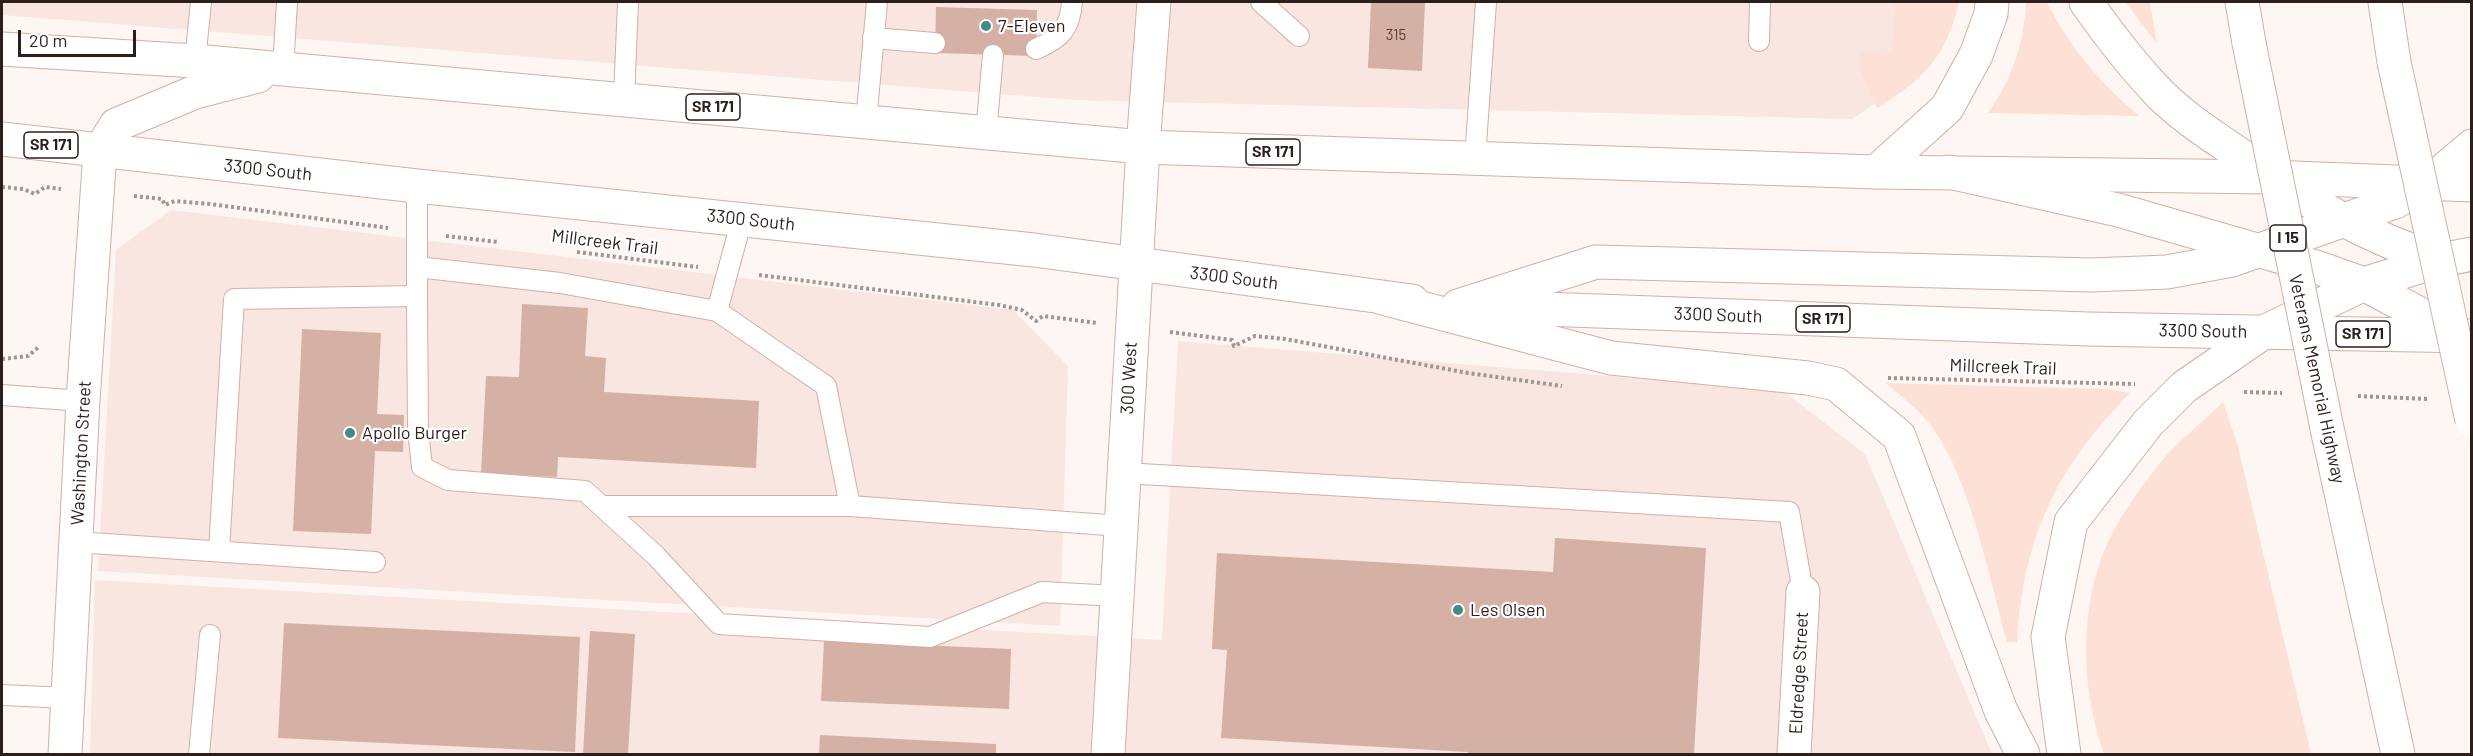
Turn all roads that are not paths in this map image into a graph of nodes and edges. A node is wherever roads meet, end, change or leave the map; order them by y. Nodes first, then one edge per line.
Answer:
1 (201, 2) edge
2 (287, 2) edge
3 (628, 2) edge
4 (877, 2) edge
5 (1072, 2) edge
6 (1154, 2) edge
7 (1261, 2) edge
8 (1485, 2) edge
9 (1760, 2) edge
10 (1992, 2) edge
11 (2086, 2) edge
12 (2242, 2) edge
13 (2385, 2) edge
14 (1299, 36) dead end
15 (873, 38) junction
16 (1759, 41) dead end
17 (935, 43) dead end
18 (2, 49) edge
19 (1036, 49) dead end
20 (993, 55) dead end
21 (195, 61) junction
22 (283, 70) junction
23 (624, 98) junction
24 (866, 122) junction
25 (986, 133) junction
26 (2, 139) edge
27 (2472, 146) edge
28 (1143, 147) junction
29 (100, 151) junction
30 (1475, 159) junction
31 (1876, 172) junction
32 (1949, 172) junction
33 (2270, 177) junction
34 (2427, 184) junction
35 (2472, 185) edge
36 (417, 186) junction
37 (742, 219) junction
38 (2345, 222) junction
39 (2259, 250) junction
40 (2462, 261) edge
41 (1137, 266) junction
42 (417, 267) junction
43 (2364, 284) junction
44 (417, 296) junction
45 (1383, 298) junction
46 (1458, 306) junction
47 (717, 311) junction
48 (2264, 332) junction
49 (2468, 338) edge
50 (2, 395) edge
51 (83, 401) junction
52 (2472, 420) edge
53 (1124, 473) junction
54 (602, 506) junction
55 (850, 506) junction
56 (1121, 526) junction
57 (76, 542) junction
58 (219, 551) junction
59 (375, 562) dead end
60 (1803, 592) joint
61 (1117, 596) junction
62 (210, 635) dead end
63 (2, 695) edge
64 (68, 698) junction
65 (65, 754) edge
66 (199, 754) edge
67 (1108, 754) edge
68 (1794, 754) edge
69 (2023, 754) edge
70 (2064, 754) edge
71 (2398, 754) edge

1 - 21 lane
2 - 22 lane
3 - 23 lane
4 - 15 lane
5 - 19 lane
6 - 28 main road, 300 West
7 - 14 lane
8 - 30 lane
9 - 16 lane
10 - 31 main road
11 - 33 main road
12 - 71 main road, Veterans Memorial Highway / I 15, bridge
13 - 52 main road, bridge
15 - 17 lane
15 - 24 lane
18 - 21 main road, SR 171
20 - 25 lane
21 - 22 main road, SR 171
22 - 23 main road, SR 171
22 - 29 main road
23 - 24 main road, SR 171
24 - 25 main road, SR 171
25 - 28 main road, SR 171
26 - 29 main road, 3300 South / SR 171
27 - 34 main road
28 - 30 main road, SR 171
28 - 41 main road, 300 West
29 - 36 main road, 3300 South / SR 171
29 - 51 main road, Washington Street
30 - 31 main road, SR 171
31 - 32 main road, SR 171
32 - 33 main road, SR 171
32 - 39 main road
33 - 34 main road, SR 171
33 - 38 main road
34 - 35 main road, SR 171
34 - 38 main road
36 - 37 main road, 3300 South / SR 171
36 - 42 lane
37 - 41 main road, 3300 South / SR 171
37 - 47 lane
38 - 39 main road
38 - 40 main road
39 - 43 main road
39 - 46 main road
40 - 43 main road
41 - 45 main road, 3300 South / SR 171
41 - 53 main road, 300 West
42 - 44 lane
42 - 47 lane
43 - 48 main road
43 - 49 main road
44 - 54 lane
44 - 58 lane
45 - 46 main road, 3300 South / SR 171
45 - 69 main road
46 - 48 main road, 3300 South / SR 171
47 - 55 lane
48 - 49 main road, 3300 South / SR 171
48 - 70 main road
50 - 51 lane
51 - 57 main road, Washington Street
53 - 56 main road, 300 West
53 - 60 lane
54 - 55 lane
54 - 61 lane
55 - 56 lane
56 - 61 main road, 300 West
57 - 58 lane
57 - 64 main road, Washington Street
58 - 59 lane
60 - 68 main road, Eldredge Street
61 - 67 main road, 300 West
62 - 66 lane
63 - 64 lane
64 - 65 main road, Washington Street

